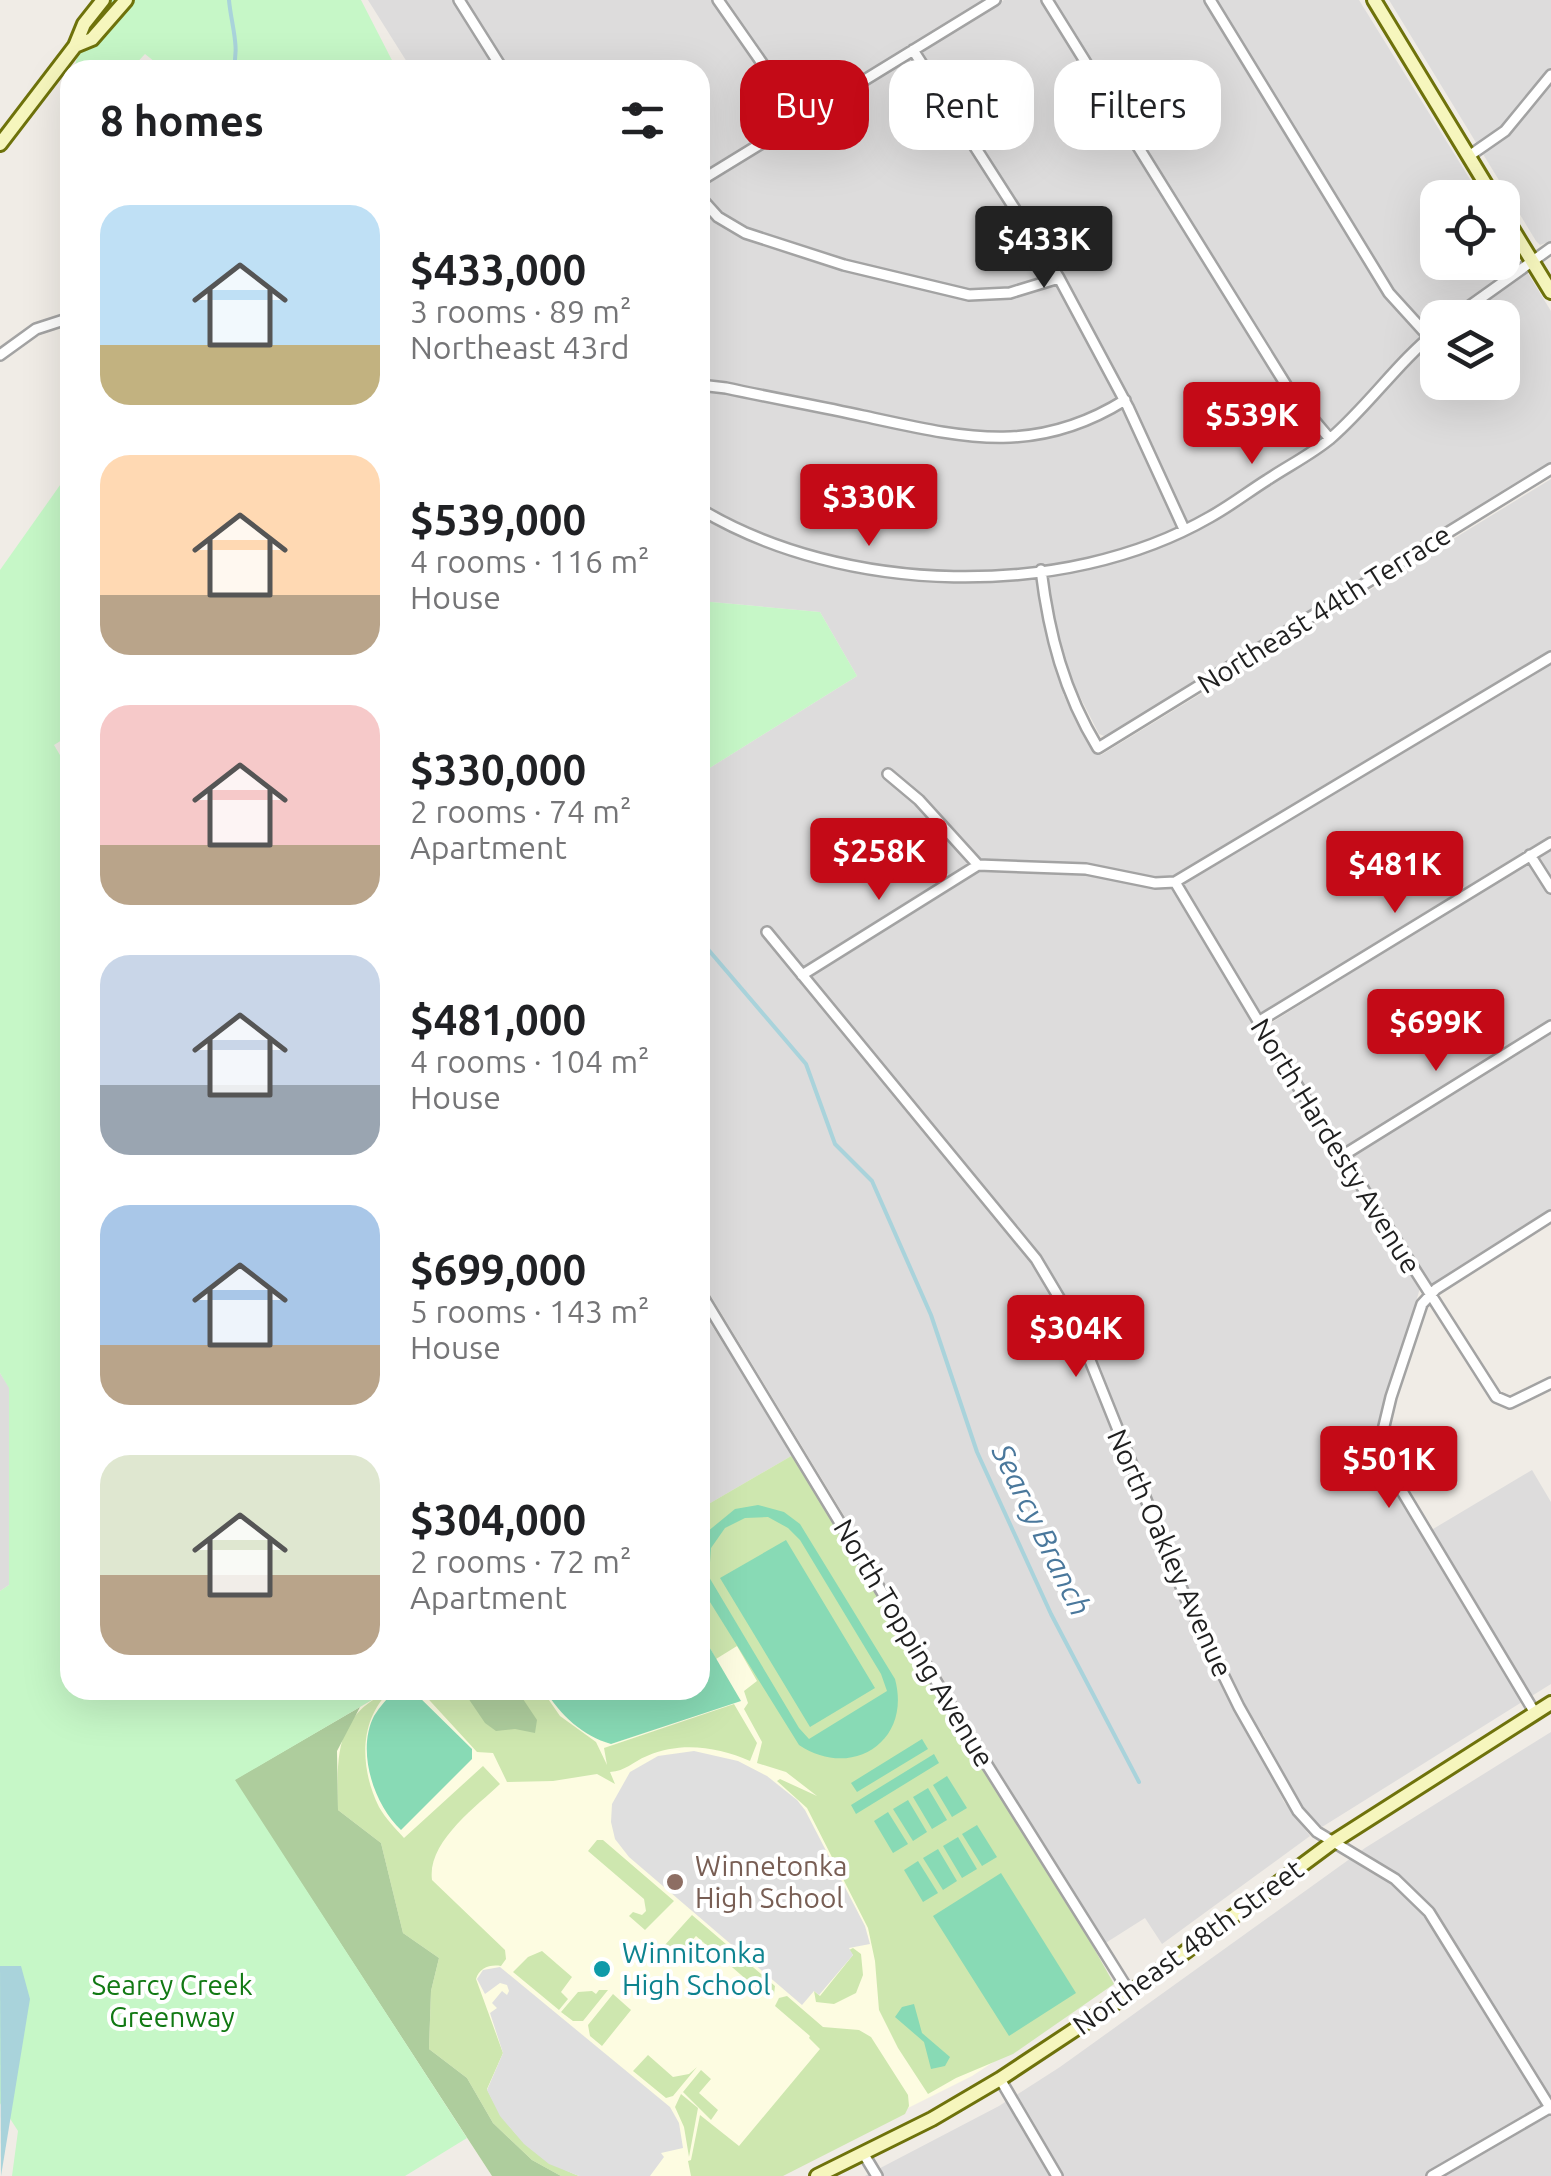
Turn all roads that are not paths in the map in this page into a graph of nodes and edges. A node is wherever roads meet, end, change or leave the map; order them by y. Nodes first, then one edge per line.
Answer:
1 (102, 0) edge
2 (126, 0) edge
3 (459, 0) edge
4 (718, 0) edge
5 (995, 0) edge
6 (1047, 0) edge
7 (1210, 0) edge
8 (1374, 0) edge
9 (75, 46) junction
10 (913, 50) junction
11 (64, 60) edge
12 (498, 60) edge
13 (760, 60) edge
14 (60, 66) edge
15 (1551, 75) edge
16 (869, 77) edge
17 (0, 144) edge
18 (750, 150) edge
19 (1469, 156) junction
20 (710, 175) edge
21 (1483, 180) edge
22 (710, 207) edge
23 (1520, 241) edge
24 (1551, 248) edge
25 (1532, 261) junction
26 (1059, 278) junction
27 (1551, 292) edge
28 (1479, 300) edge
29 (60, 321) edge
30 (1420, 321) edge
31 (1420, 347) edge
32 (0, 355) edge
33 (710, 387) edge
34 (1125, 400) junction
35 (1330, 440) junction
36 (1551, 469) edge
37 (710, 514) edge
38 (1184, 528) junction
39 (1042, 570) junction
40 (1551, 656) edge
41 (888, 774) dead end
42 (1551, 842) edge
43 (1530, 856) junction
44 (978, 865) junction
45 (1174, 882) junction
46 (1551, 888) edge
47 (767, 932) dead end
48 (802, 975) junction
49 (1258, 1022) junction
50 (1551, 1026) edge
51 (1342, 1156) junction
52 (1551, 1216) edge
53 (1430, 1296) junction
54 (710, 1318) edge
55 (1551, 1384) edge
56 (1551, 1704) edge
57 (1535, 1713) junction
58 (1333, 1842) junction
59 (1130, 1993) junction
60 (1000, 2080) junction
61 (1551, 2108) edge
62 (863, 2153) junction
63 (818, 2176) edge
64 (877, 2176) edge
65 (1058, 2176) edge
66 (1432, 2176) edge

1 - 9 street
2 - 9 street
3 - 12 street
4 - 13 street
5 - 10 street
6 - 35 street
7 - 30 street
8 - 19 street
9 - 11 street
10 - 16 street
10 - 26 street
14 - 17 street
15 - 19 street
18 - 20 street
19 - 21 street
22 - 26 street
23 - 25 street
24 - 25 street
25 - 27 street
25 - 28 street
26 - 34 street
29 - 32 street
31 - 35 street
33 - 34 street
34 - 38 street
35 - 38 street
36 - 39 street, Northeast 44th Terrace
37 - 39 street
38 - 39 street
40 - 45 street
41 - 44 street
42 - 43 street
43 - 46 street
43 - 49 street
44 - 45 street
44 - 48 street
45 - 49 street, North Hardesty Avenue
47 - 48 street, North Oakley Avenue
48 - 58 street, North Oakley Avenue
49 - 51 street, North Hardesty Avenue
50 - 51 street
51 - 53 street, North Hardesty Avenue
52 - 53 street
53 - 55 street, North Hardesty Avenue
53 - 57 street
54 - 59 street, North Topping Avenue
56 - 57 street, Northeast 48th Street
57 - 58 street, Northeast 48th Street
58 - 59 street, Northeast 48th Street
58 - 61 street, North Oakley Avenue
59 - 60 street, Northeast 48th Street
60 - 62 street, Northeast 48th Street
60 - 65 street
61 - 66 street
62 - 63 street, Northeast 48th Street
62 - 64 street

